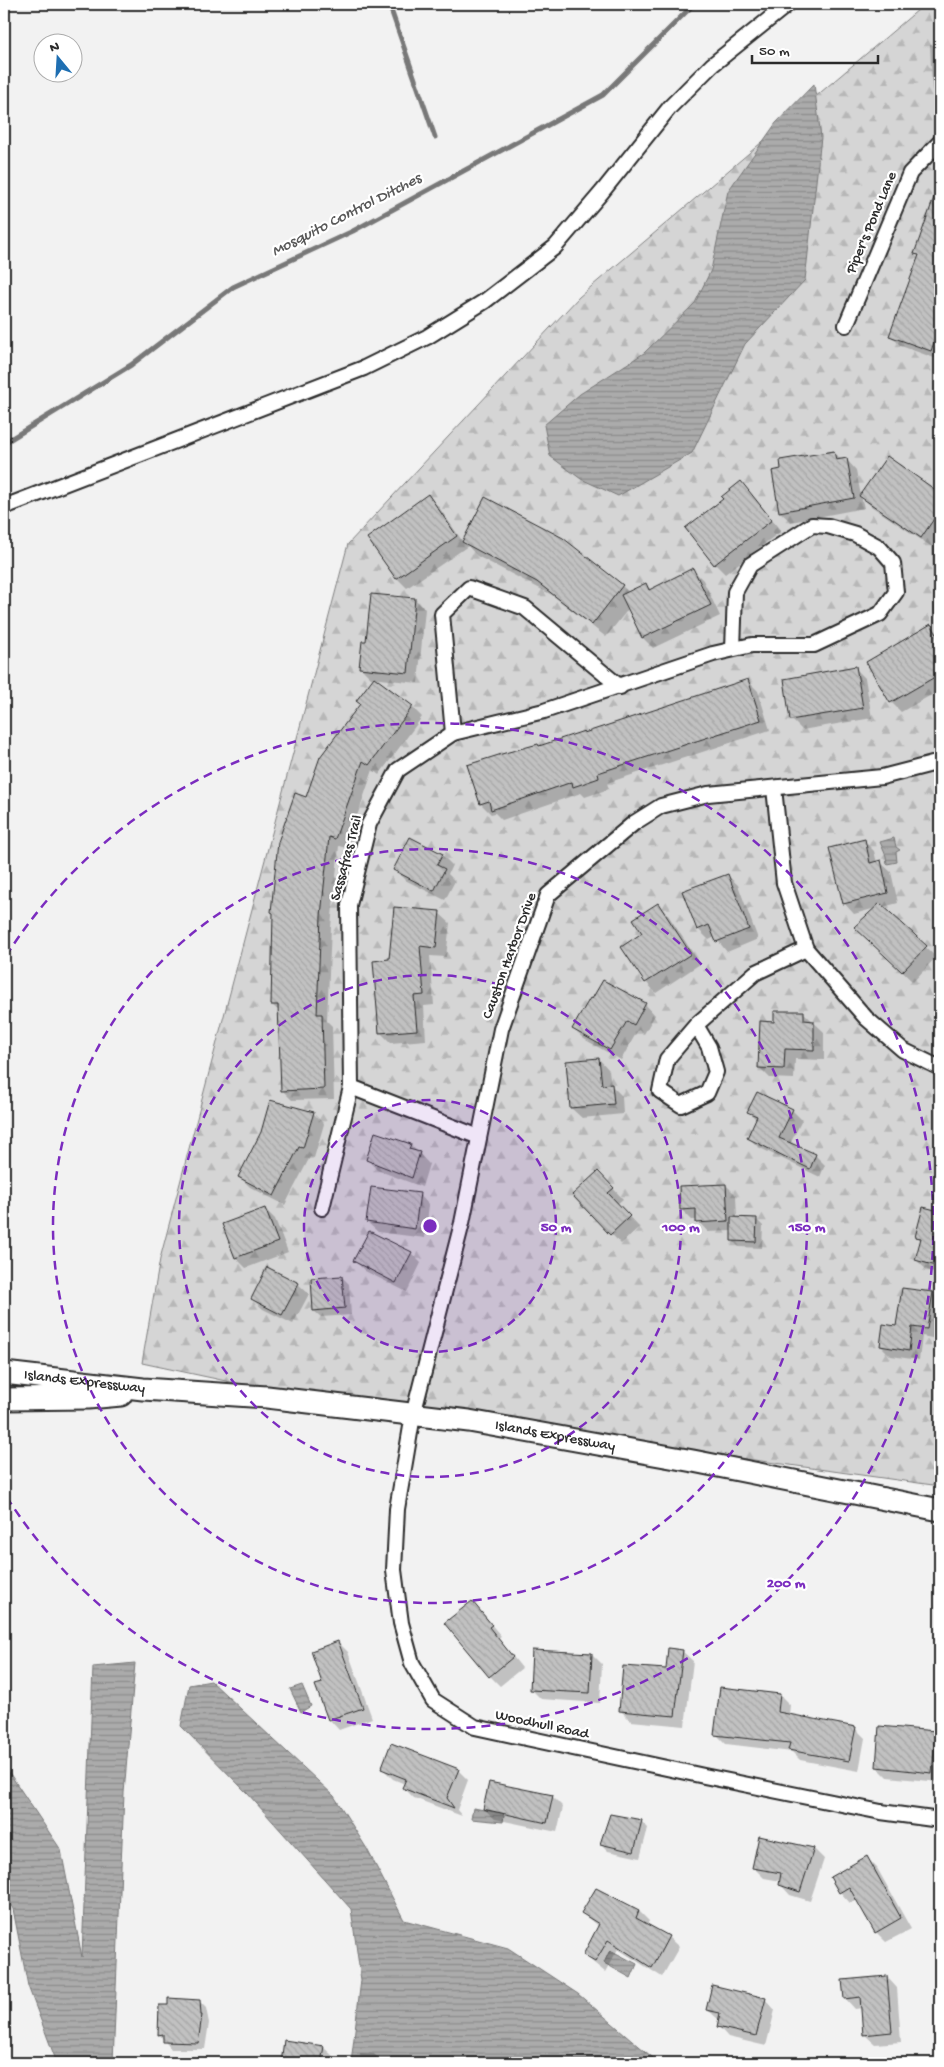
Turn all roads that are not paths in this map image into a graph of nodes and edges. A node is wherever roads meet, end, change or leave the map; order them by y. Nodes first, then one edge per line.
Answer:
1 (787, 4) edge
2 (940, 142) edge
3 (846, 325) dead end
4 (4, 507) edge
5 (733, 650) junction
6 (620, 687) junction
7 (453, 733) junction
8 (940, 762) edge
9 (774, 788) junction
10 (806, 949) junction
11 (696, 1025) junction
12 (940, 1068) edge
13 (351, 1087) junction
14 (479, 1137) junction
15 (322, 1208) dead end
16 (4, 1373) edge
17 (167, 1391) junction
18 (4, 1399) edge
19 (413, 1415) junction
20 (940, 1510) edge
21 (940, 1820) edge

1 - 4 street
2 - 3 street, Piper's Pond Lane
5 - 5 street, Sassafras Trail
5 - 6 street, Sassafras Trail
6 - 7 street, Sassafras Trail
6 - 7 street
7 - 13 street, Sassafras Trail
8 - 9 street, Causton Harbor Drive
9 - 10 street
9 - 14 street, Causton Harbor Drive
10 - 11 street
10 - 12 street
11 - 11 street
13 - 14 street
13 - 15 street, Sassafras Trail
14 - 19 street, Causton Harbor Drive
16 - 17 main road, Islands Expressway
17 - 18 main road, Islands Expressway
17 - 19 main road, Islands Expressway
19 - 20 main road, Islands Expressway
19 - 21 street, Woodhull Road

